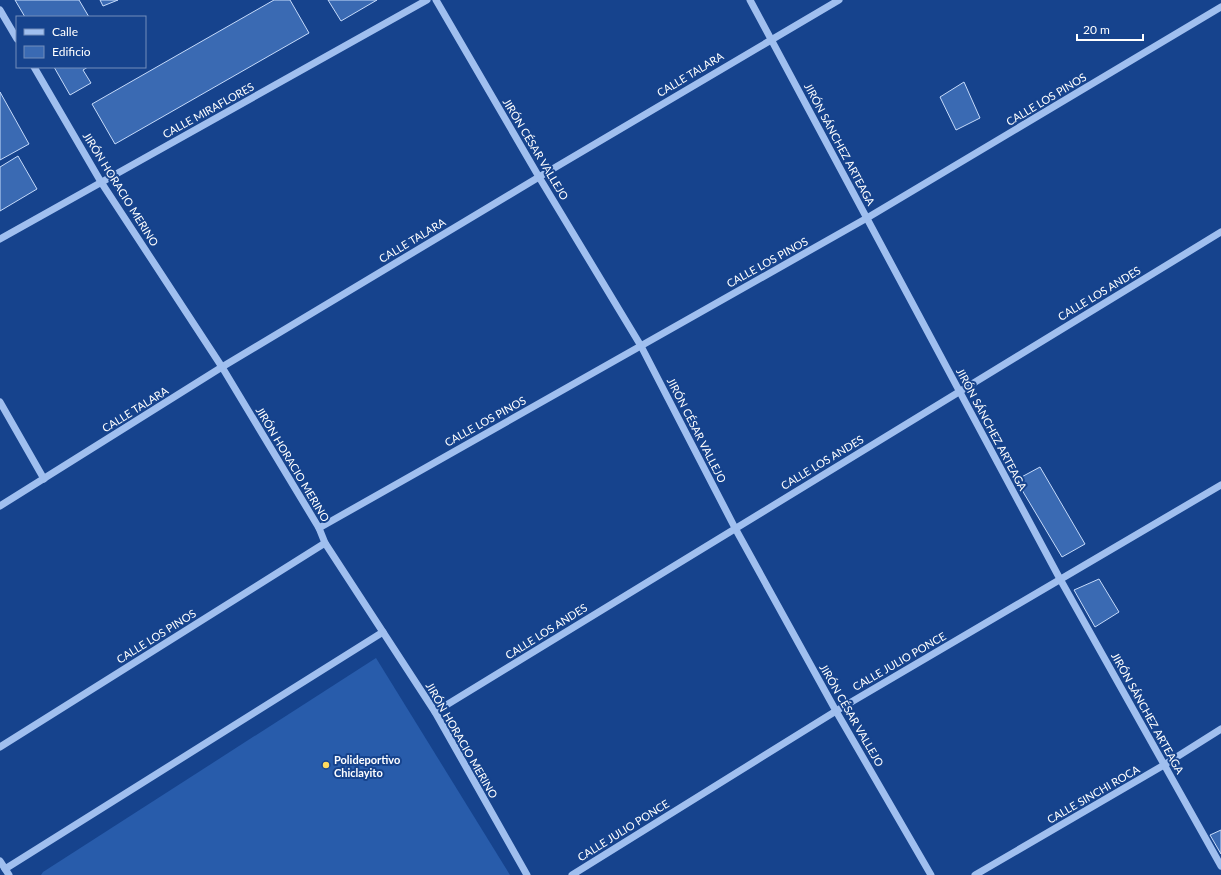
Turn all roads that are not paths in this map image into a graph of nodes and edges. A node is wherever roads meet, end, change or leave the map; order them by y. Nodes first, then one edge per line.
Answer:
1 (427, 0) edge
2 (436, 0) edge
3 (750, 0) edge
4 (839, 0) edge
5 (1221, 7) edge
6 (0, 10) edge
7 (16, 37) edge
8 (772, 39) junction
9 (35, 68) edge
10 (539, 177) junction
11 (102, 182) junction
12 (867, 218) junction
13 (1221, 232) edge
14 (0, 239) edge
15 (641, 346) junction
16 (222, 367) junction
17 (959, 391) junction
18 (0, 402) edge
19 (44, 479) junction
20 (1221, 485) edge
21 (0, 506) edge
22 (319, 528) junction
23 (735, 528) junction
24 (324, 543) junction
25 (1060, 579) junction
26 (383, 632) junction
27 (836, 711) junction
28 (435, 712) junction
29 (1221, 729) edge
30 (0, 747) edge
31 (1164, 765) junction
32 (0, 861) edge
33 (1221, 866) edge
34 (7, 872) edge
35 (527, 875) edge
36 (572, 875) edge
37 (931, 875) edge
38 (975, 875) edge

1 - 11 street, CALLE MIRAFLORES
2 - 10 street, JIRÓN CÉSAR VALLEJO
3 - 8 street, JIRÓN SÁNCHEZ ARTEAGA
4 - 8 street, CALLE TALARA
5 - 12 street, CALLE LOS PINOS
6 - 7 street
8 - 10 street, CALLE TALARA
8 - 12 street, JIRÓN SÁNCHEZ ARTEAGA
9 - 11 street, JIRÓN HORACIO MERINO
10 - 15 street, JIRÓN CÉSAR VALLEJO
10 - 16 street, CALLE TALARA
11 - 14 street, CALLE MIRAFLORES
11 - 16 street, JIRÓN HORACIO MERINO
12 - 15 street, CALLE LOS PINOS
12 - 17 street, JIRÓN SÁNCHEZ ARTEAGA
13 - 17 street, CALLE LOS ANDES
15 - 22 street, CALLE LOS PINOS
15 - 23 street, JIRÓN CÉSAR VALLEJO
16 - 19 street, CALLE TALARA
16 - 22 street, JIRÓN HORACIO MERINO
17 - 23 street, CALLE LOS ANDES
17 - 25 street, JIRÓN SÁNCHEZ ARTEAGA
18 - 19 street
19 - 21 street, CALLE TALARA
20 - 25 street, CALLE JULIO PONCE
22 - 24 street, JIRÓN HORACIO MERINO
23 - 27 street, JIRÓN CÉSAR VALLEJO
23 - 28 street, CALLE LOS ANDES
24 - 26 street, JIRÓN HORACIO MERINO
24 - 30 street, CALLE LOS PINOS
25 - 27 street, CALLE JULIO PONCE
25 - 31 street, JIRÓN SÁNCHEZ ARTEAGA
26 - 28 street, JIRÓN HORACIO MERINO
26 - 34 street
27 - 36 street, CALLE JULIO PONCE
27 - 37 street, JIRÓN CÉSAR VALLEJO
28 - 35 street, JIRÓN HORACIO MERINO
29 - 31 street, CALLE SINCHI ROCA
31 - 33 street, JIRÓN SÁNCHEZ ARTEAGA
31 - 38 street, CALLE SINCHI ROCA
32 - 34 street

